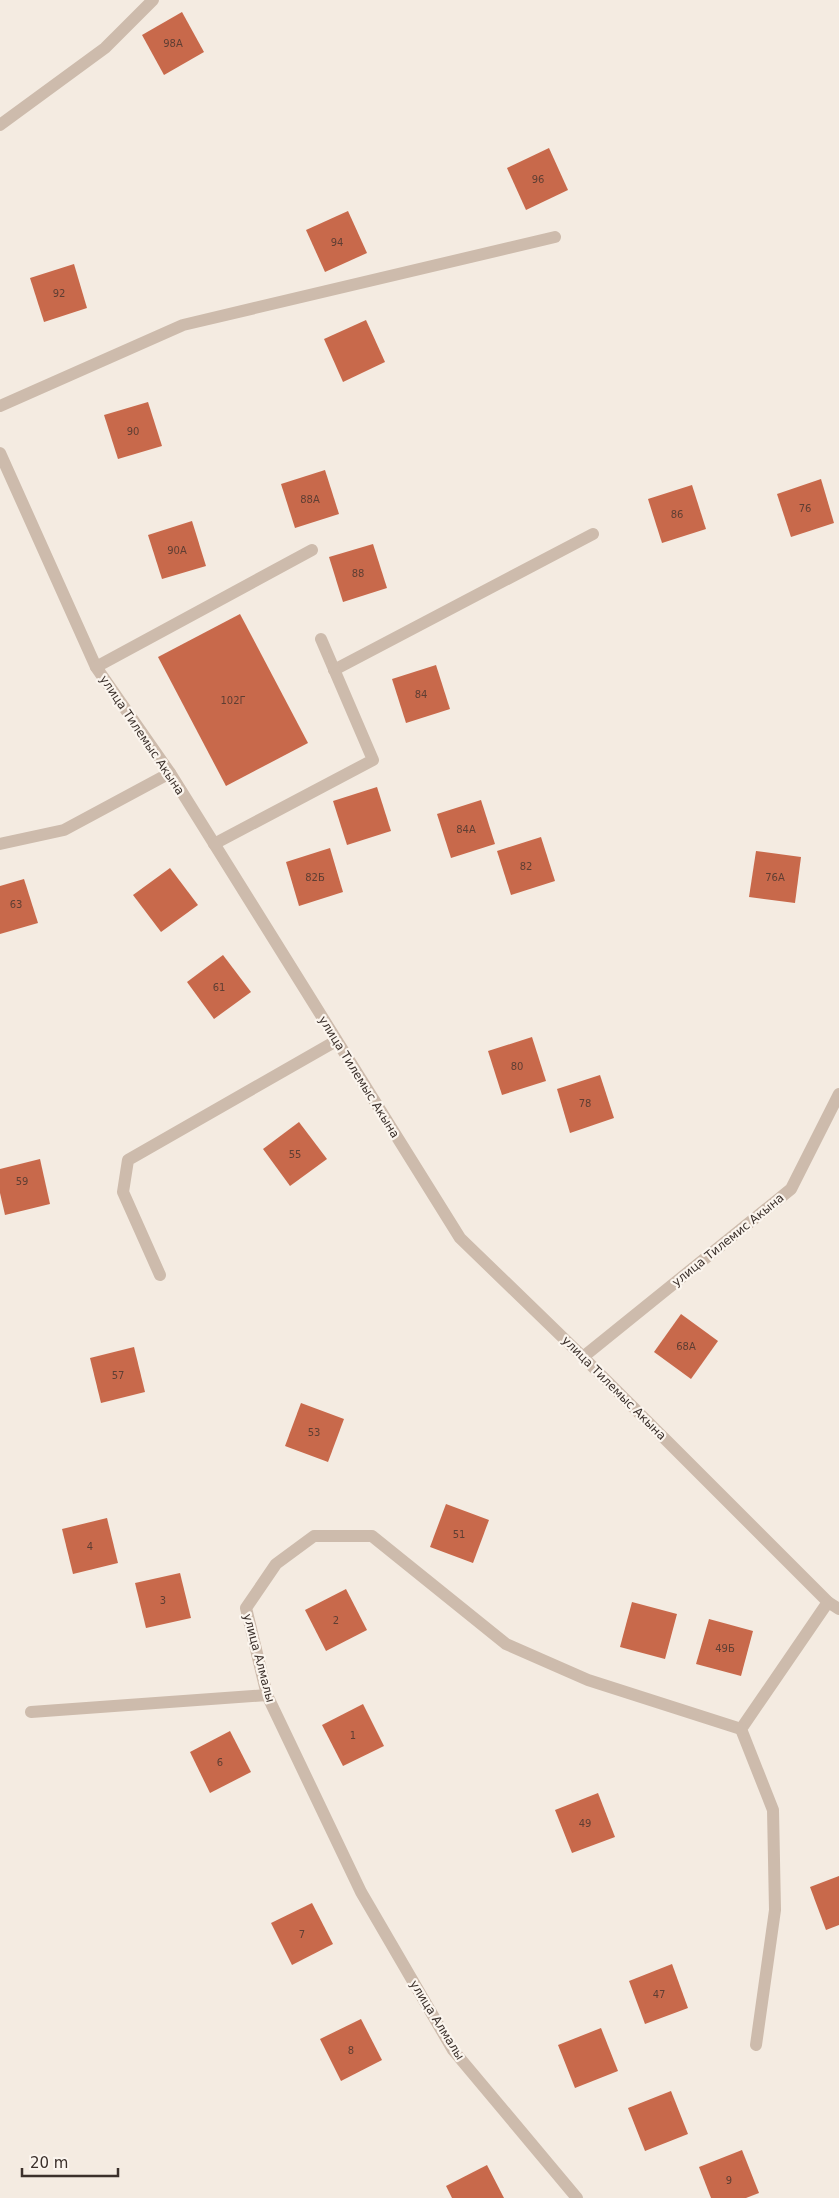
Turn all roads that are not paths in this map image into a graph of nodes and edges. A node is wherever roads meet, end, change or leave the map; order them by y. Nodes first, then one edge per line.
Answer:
1 (153, 0) edge
2 (0, 125) edge
3 (555, 237) dead end
4 (0, 406) edge
5 (0, 453) edge
6 (593, 534) dead end
7 (312, 550) dead end
8 (321, 639) dead end
9 (96, 667) junction
10 (334, 670) junction
11 (170, 773) junction
12 (0, 844) edge
13 (214, 844) junction
14 (336, 1040) junction
15 (839, 1094) edge
16 (160, 1275) dead end
17 (583, 1357) junction
18 (828, 1602) junction
19 (839, 1609) edge
20 (267, 1695) junction
21 (31, 1712) dead end
22 (741, 1729) junction
23 (756, 2045) dead end
24 (577, 2198) edge

1 - 2 street
3 - 4 street
5 - 9 street, улица Тилемыс Акына
6 - 10 street
7 - 9 street
8 - 10 street
9 - 11 street, улица Тилемыс Акына
10 - 13 street
11 - 12 street
11 - 13 street, улица Тилемыс Акына
13 - 14 street, улица Тилемыс Акына
14 - 16 street
14 - 17 street, улица Тилемыс Акына
15 - 17 street, улица Тилемис Акына
17 - 18 street, улица Тилемыс Акына
18 - 19 street, улица Тилемыс Акына
18 - 22 street
20 - 21 street
20 - 22 street, улица Алмалы
20 - 24 street, улица Алмалы
22 - 23 street

